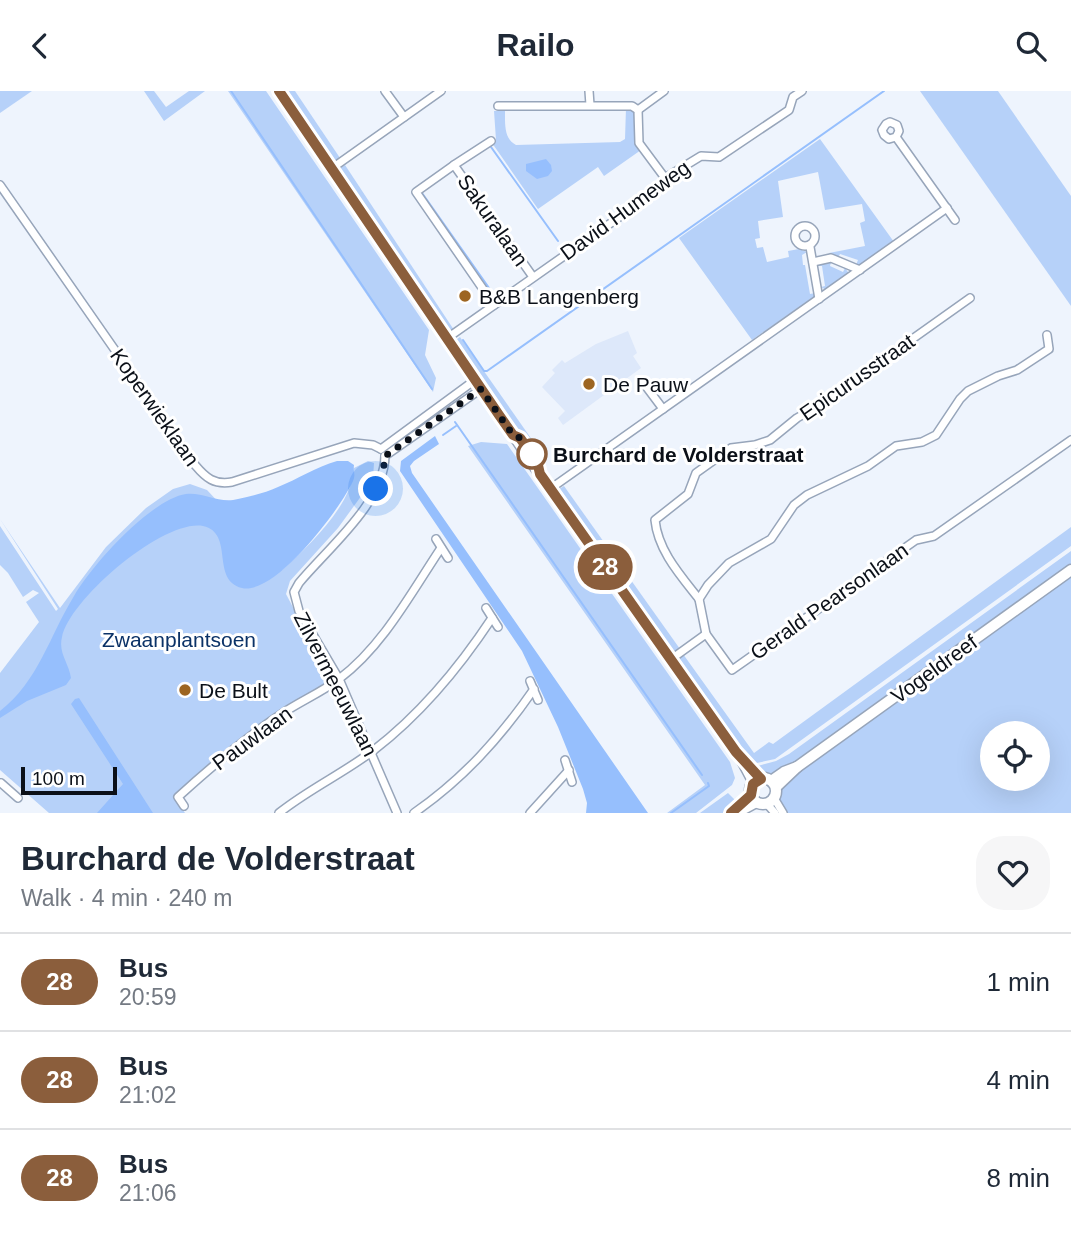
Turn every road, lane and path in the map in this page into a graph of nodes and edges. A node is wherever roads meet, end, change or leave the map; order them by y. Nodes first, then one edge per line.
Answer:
1 (279, 91) edge
2 (385, 91) edge
3 (441, 91) edge
4 (589, 91) edge
5 (664, 91) edge
6 (802, 91) edge
7 (590, 105) junction
8 (498, 106) dead end
9 (638, 110) junction
10 (404, 117) junction
11 (896, 137) dead end
12 (491, 141) dead end
13 (454, 165) junction
14 (331, 169) junction
15 (665, 178) junction
16 (0, 184) edge
17 (947, 208) junction
18 (955, 220) dead end
19 (810, 247) dead end
20 (813, 261) junction
21 (860, 270) junction
22 (533, 277) junction
23 (970, 298) dead end
24 (820, 299) junction
25 (494, 305) junction
26 (1047, 335) dead end
27 (446, 339) junction
28 (475, 380) junction
29 (645, 384) dead end
30 (481, 389) junction
31 (663, 409) junction
32 (1071, 440) edge
33 (383, 452) junction
34 (550, 489) junction
35 (436, 539) dead end
36 (441, 548) junction
37 (448, 558) dead end
38 (1071, 570) edge
39 (699, 599) junction
40 (486, 608) dead end
41 (492, 618) junction
42 (498, 627) dead end
43 (706, 634) junction
44 (670, 660) junction
45 (339, 679) junction
46 (530, 681) dead end
47 (534, 689) junction
48 (538, 700) dead end
49 (372, 751) junction
50 (565, 760) dead end
51 (569, 770) junction
52 (572, 782) dead end
53 (1, 783) edge
54 (761, 788) junction
55 (9, 791) junction
56 (0, 798) edge
57 (18, 798) dead end
58 (771, 801) junction
59 (184, 806) dead end
60 (279, 813) edge
61 (397, 813) edge
62 (414, 813) edge
63 (530, 813) edge
64 (734, 813) edge
65 (775, 813) edge
66 (783, 813) edge

1 - 14 street
2 - 10 street
3 - 10 street
4 - 7 street
5 - 9 street
6 - 15 street, David Humeweg
7 - 8 street
7 - 9 street
9 - 15 street
10 - 14 street
11 - 17 street
12 - 13 street, Sakuralaan
13 - 22 street, Sakuralaan
13 - 25 street
14 - 27 street
15 - 22 street, David Humeweg
16 - 33 street, Koperwieklaan
17 - 18 street
17 - 21 street
19 - 20 street
20 - 21 street
20 - 24 street
21 - 24 street
22 - 25 street, David Humeweg
23 - 39 street, Epicurusstraat
24 - 31 street
25 - 27 street, David Humeweg
26 - 39 street
27 - 28 street
28 - 30 street
28 - 33 street
29 - 31 street
30 - 33 street
30 - 34 street
31 - 34 street
32 - 43 street, Gerald Pearsonlaan
33 - 45 street, Zilvermeeuwlaan
34 - 44 street
35 - 36 street
36 - 37 street
36 - 45 street
38 - 54 main road, Vogeldreef
39 - 43 street
40 - 41 street
41 - 42 street
41 - 49 street
43 - 44 street
44 - 54 street
45 - 49 street, Zilvermeeuwlaan
45 - 59 street, Pauwlaan
46 - 47 street
47 - 48 street
47 - 62 street
49 - 60 street
49 - 61 street, Zilvermeeuwlaan
50 - 51 street
51 - 52 street
51 - 63 street
53 - 55 street
54 - 58 main road
54 - 58 main road
54 - 64 main road, Vogeldreef
55 - 56 street
55 - 57 street
58 - 65 street
58 - 66 street

